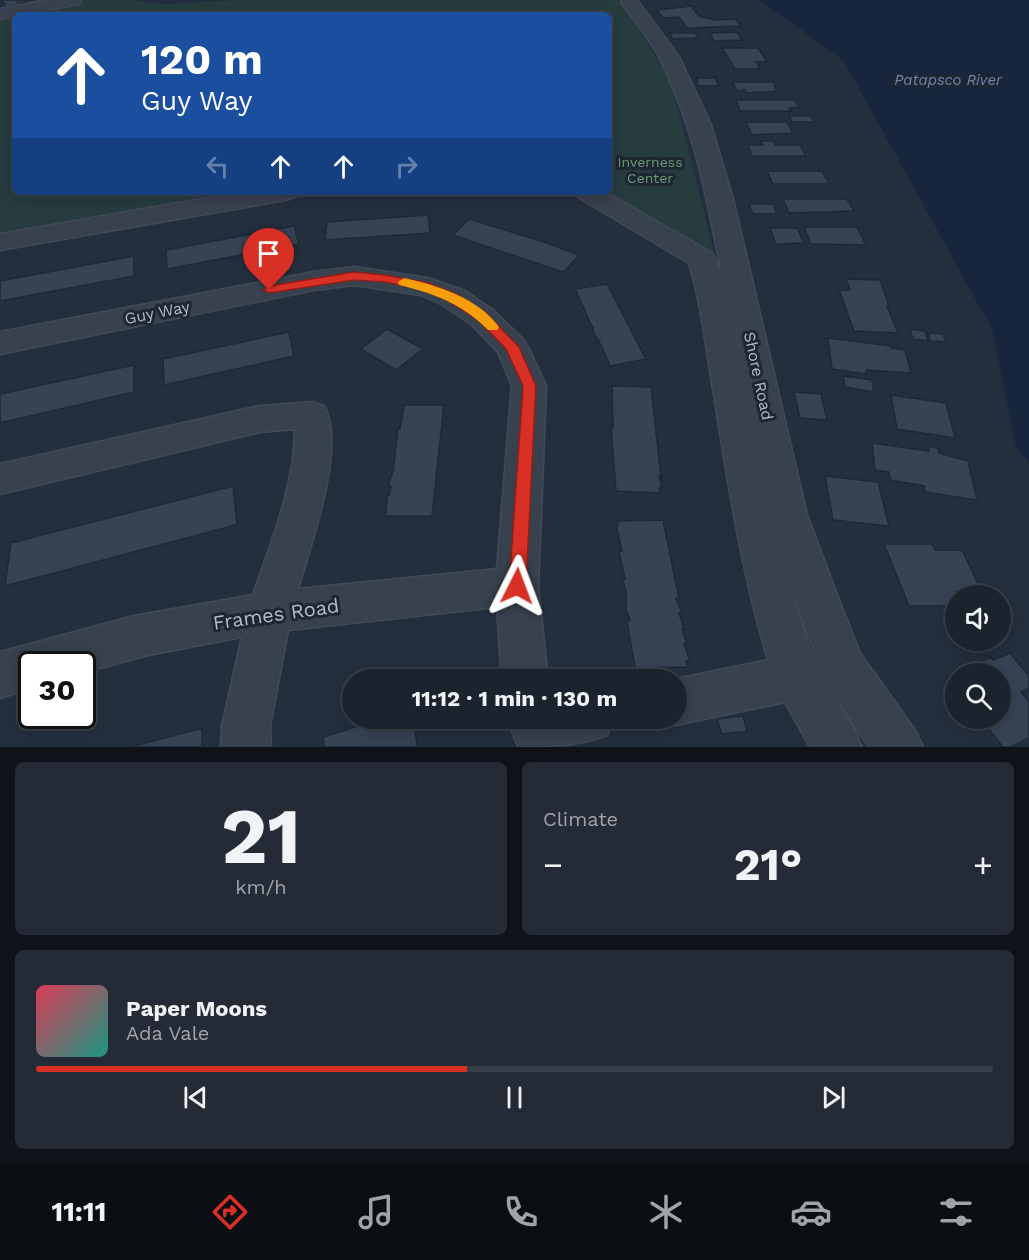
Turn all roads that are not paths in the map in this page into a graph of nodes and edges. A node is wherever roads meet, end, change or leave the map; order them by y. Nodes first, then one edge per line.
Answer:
1 (73, 0) edge
2 (630, 2) dead end
3 (0, 14) edge
4 (269, 195) edge
5 (592, 195) edge
6 (0, 242) edge
7 (0, 343) edge
8 (0, 479) edge
9 (517, 586) junction
10 (269, 614) junction
11 (87, 651) edge
12 (843, 668) junction
13 (524, 669) edge
14 (18, 670) edge
15 (0, 675) edge
16 (796, 677) junction
17 (687, 699) edge
18 (246, 747) edge
19 (837, 747) edge
20 (898, 747) edge

1 - 3 street
2 - 12 street, Shore Road
4 - 6 street
5 - 16 street
7 - 9 street, Guy Way
8 - 10 street
9 - 10 street, Frames Road
9 - 13 street, Guy Way
10 - 11 street, Frames Road
10 - 18 street
12 - 16 street
12 - 20 street, Shore Road
14 - 15 street
16 - 17 street
16 - 19 street

